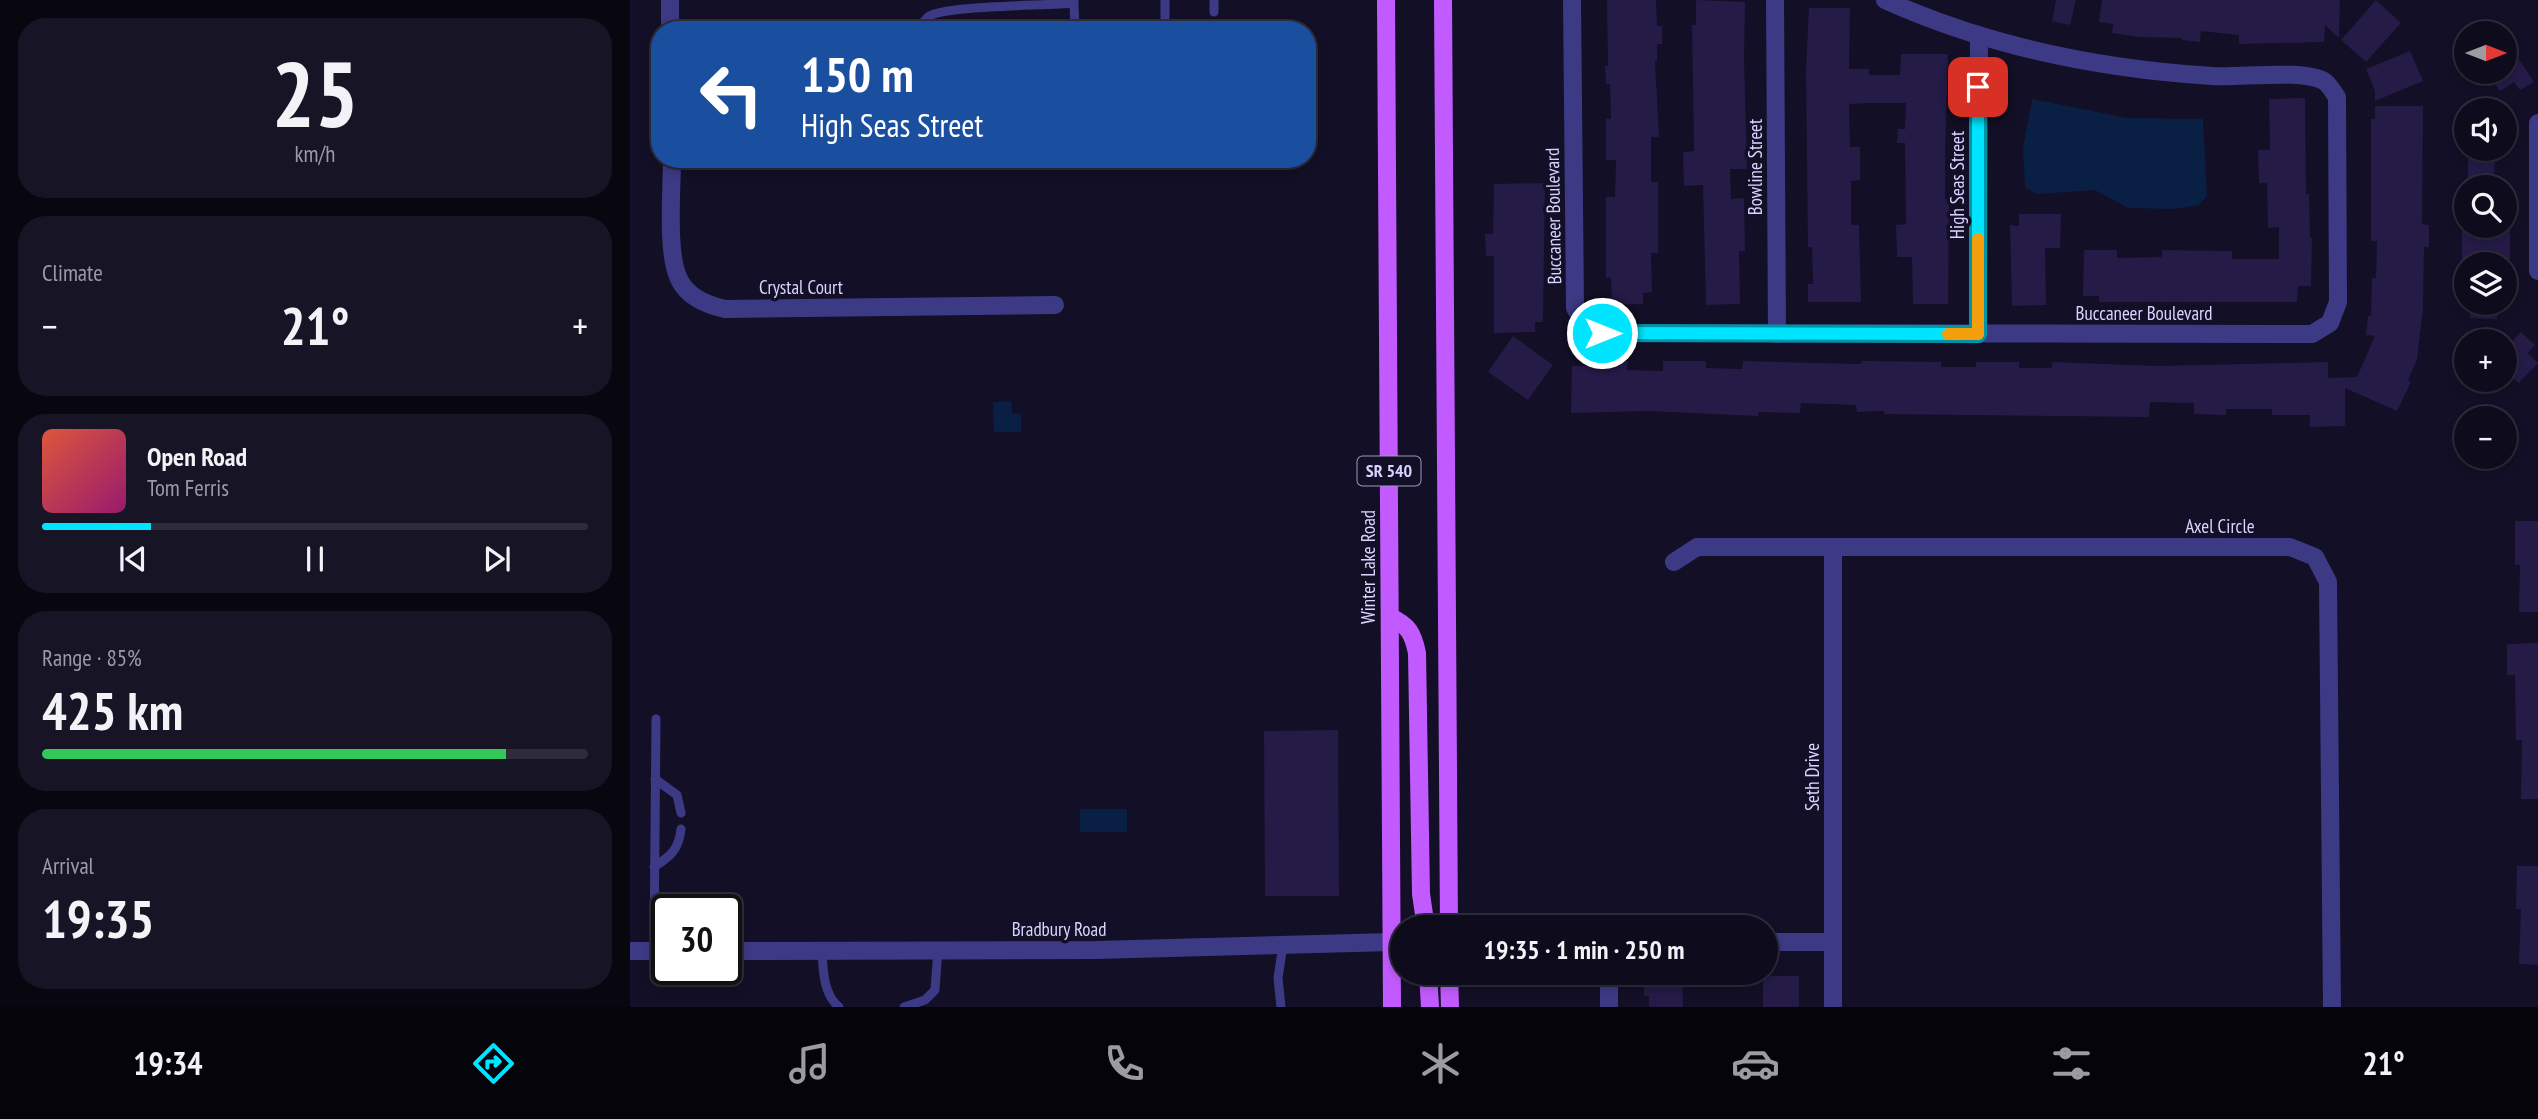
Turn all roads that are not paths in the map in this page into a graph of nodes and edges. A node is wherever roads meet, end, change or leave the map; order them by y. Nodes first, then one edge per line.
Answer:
1 (670, 0) edge
2 (1165, 0) edge
3 (1213, 0) edge
4 (1386, 0) edge
5 (1443, 0) edge
6 (1572, 0) edge
7 (1775, 0) edge
8 (1885, 0) edge
9 (1074, 1) edge
10 (1214, 12) dead end
11 (670, 21) edge
12 (925, 21) edge
13 (1075, 21) edge
14 (1166, 21) edge
15 (1979, 36) junction
16 (2538, 123) edge
17 (672, 168) edge
18 (2538, 271) edge
19 (1055, 305) dead end
20 (1777, 334) junction
21 (1978, 334) junction
22 (1833, 547) junction
23 (1674, 562) dead end
24 (1390, 617) junction
25 (656, 719) dead end
26 (655, 779) junction
27 (681, 813) dead end
28 (681, 829) dead end
29 (654, 867) junction
30 (656, 894) edge
31 (1396, 915) edge
32 (1424, 915) edge
33 (1449, 915) edge
34 (1778, 942) edge
35 (1833, 942) junction
36 (1390, 943) edge
37 (1283, 946) junction
38 (938, 949) junction
39 (822, 950) junction
40 (630, 951) edge
41 (651, 951) edge
42 (742, 951) edge
43 (1394, 985) edge
44 (1429, 985) edge
45 (1449, 985) edge
46 (1609, 985) edge
47 (839, 1007) edge
48 (904, 1007) edge
49 (1281, 1007) edge
50 (1392, 1007) edge
51 (1430, 1007) edge
52 (1450, 1007) edge
53 (1609, 1007) edge
54 (1833, 1007) edge
55 (2332, 1007) edge

1 - 11 street
2 - 14 lane
3 - 10 lane
4 - 24 main road, Winter Lake Road / SR 540
5 - 33 main road, SR 540
6 - 20 street, Buccaneer Boulevard
7 - 20 street, Bowline Street
8 - 15 street, Buccaneer Boulevard
9 - 12 lane
9 - 13 lane
15 - 21 street, High Seas Street
15 - 21 street, Buccaneer Boulevard
16 - 18 street
17 - 19 street, Crystal Court
20 - 21 street, Buccaneer Boulevard
22 - 23 street, Axel Circle
22 - 35 street, Seth Drive
22 - 55 street, Axel Circle
24 - 31 main road, Winter Lake Road / SR 540
24 - 32 main road
25 - 26 lane
26 - 27 lane
26 - 29 lane
28 - 29 lane
29 - 30 lane
34 - 35 street
35 - 54 street, Seth Drive
36 - 37 street, Bradbury Road
37 - 38 street, Bradbury Road
37 - 49 lane
38 - 39 street, Bradbury Road
38 - 48 lane
39 - 42 street, Bradbury Road
39 - 47 lane
40 - 41 street
43 - 50 main road, Winter Lake Road / SR 540
44 - 51 main road
45 - 52 main road
46 - 53 street

